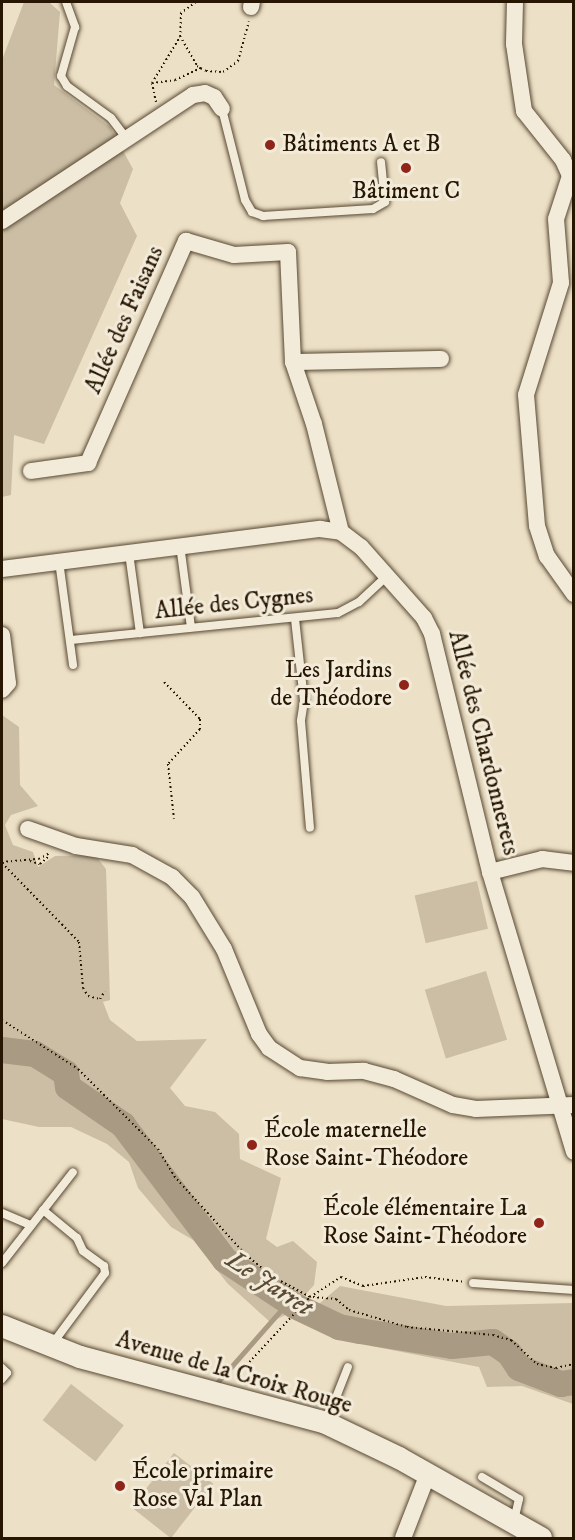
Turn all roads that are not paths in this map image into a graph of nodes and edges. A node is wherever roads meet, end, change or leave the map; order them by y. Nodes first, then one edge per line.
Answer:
1 (66, 2) edge
2 (515, 2) edge
3 (222, 109) joint
4 (126, 138) junction
5 (381, 162) dead end
6 (2, 221) edge
7 (441, 359) dead end
8 (293, 362) junction
9 (31, 471) dead end
10 (341, 531) junction
11 (180, 545) junction
12 (129, 553) junction
13 (59, 561) junction
14 (2, 569) edge
15 (388, 575) junction
16 (573, 594) edge
17 (295, 619) junction
18 (191, 627) junction
19 (140, 633) junction
20 (2, 635) edge
21 (71, 640) junction
22 (73, 665) dead end
23 (2, 690) edge
24 (310, 828) dead end
25 (28, 829) dead end
26 (573, 863) edge
27 (490, 872) junction
28 (566, 1105) edge
29 (573, 1152) edge
30 (73, 1172) dead end
31 (43, 1210) junction
32 (2, 1213) edge
33 (30, 1226) junction
34 (2, 1263) edge
35 (473, 1282) road end
36 (573, 1290) edge
37 (2, 1326) edge
38 (51, 1346) junction
39 (348, 1367) dead end
40 (2, 1368) edge
41 (2, 1379) edge
42 (326, 1423) junction
43 (428, 1474) junction
44 (482, 1477) dead end
45 (513, 1523) junction
46 (403, 1539) edge
47 (541, 1539) edge

1 - 4 lane
2 - 16 street
3 - 4 street
3 - 5 lane
4 - 6 street
7 - 8 street
8 - 9 street, Allée des Faisans
8 - 10 street
10 - 11 street
10 - 15 street, Allée des Chardonnerets
11 - 12 street
11 - 18 lane
12 - 13 street
12 - 19 lane
13 - 14 street
13 - 21 lane
15 - 17 lane, Allée des Cygnes
15 - 27 street, Allée des Chardonnerets
17 - 18 lane, Allée des Cygnes
17 - 24 lane
18 - 19 lane, Allée des Cygnes
19 - 21 lane, Allée des Cygnes
20 - 23 street
21 - 22 lane
25 - 28 street
26 - 27 street
27 - 28 street, Allée des Chardonnerets
28 - 29 street, Allée des Chardonnerets
30 - 31 lane
31 - 33 lane
31 - 38 lane
32 - 33 lane
33 - 34 lane
35 - 36 lane
37 - 38 main road, Avenue de la Croix Rouge
38 - 42 main road, Avenue de la Croix Rouge
39 - 42 lane
40 - 41 lane
42 - 43 main road, Avenue de la Croix Rouge
43 - 45 main road, Avenue de la Croix Rouge
43 - 46 street
44 - 45 lane
45 - 47 main road, Avenue de la Croix Rouge

